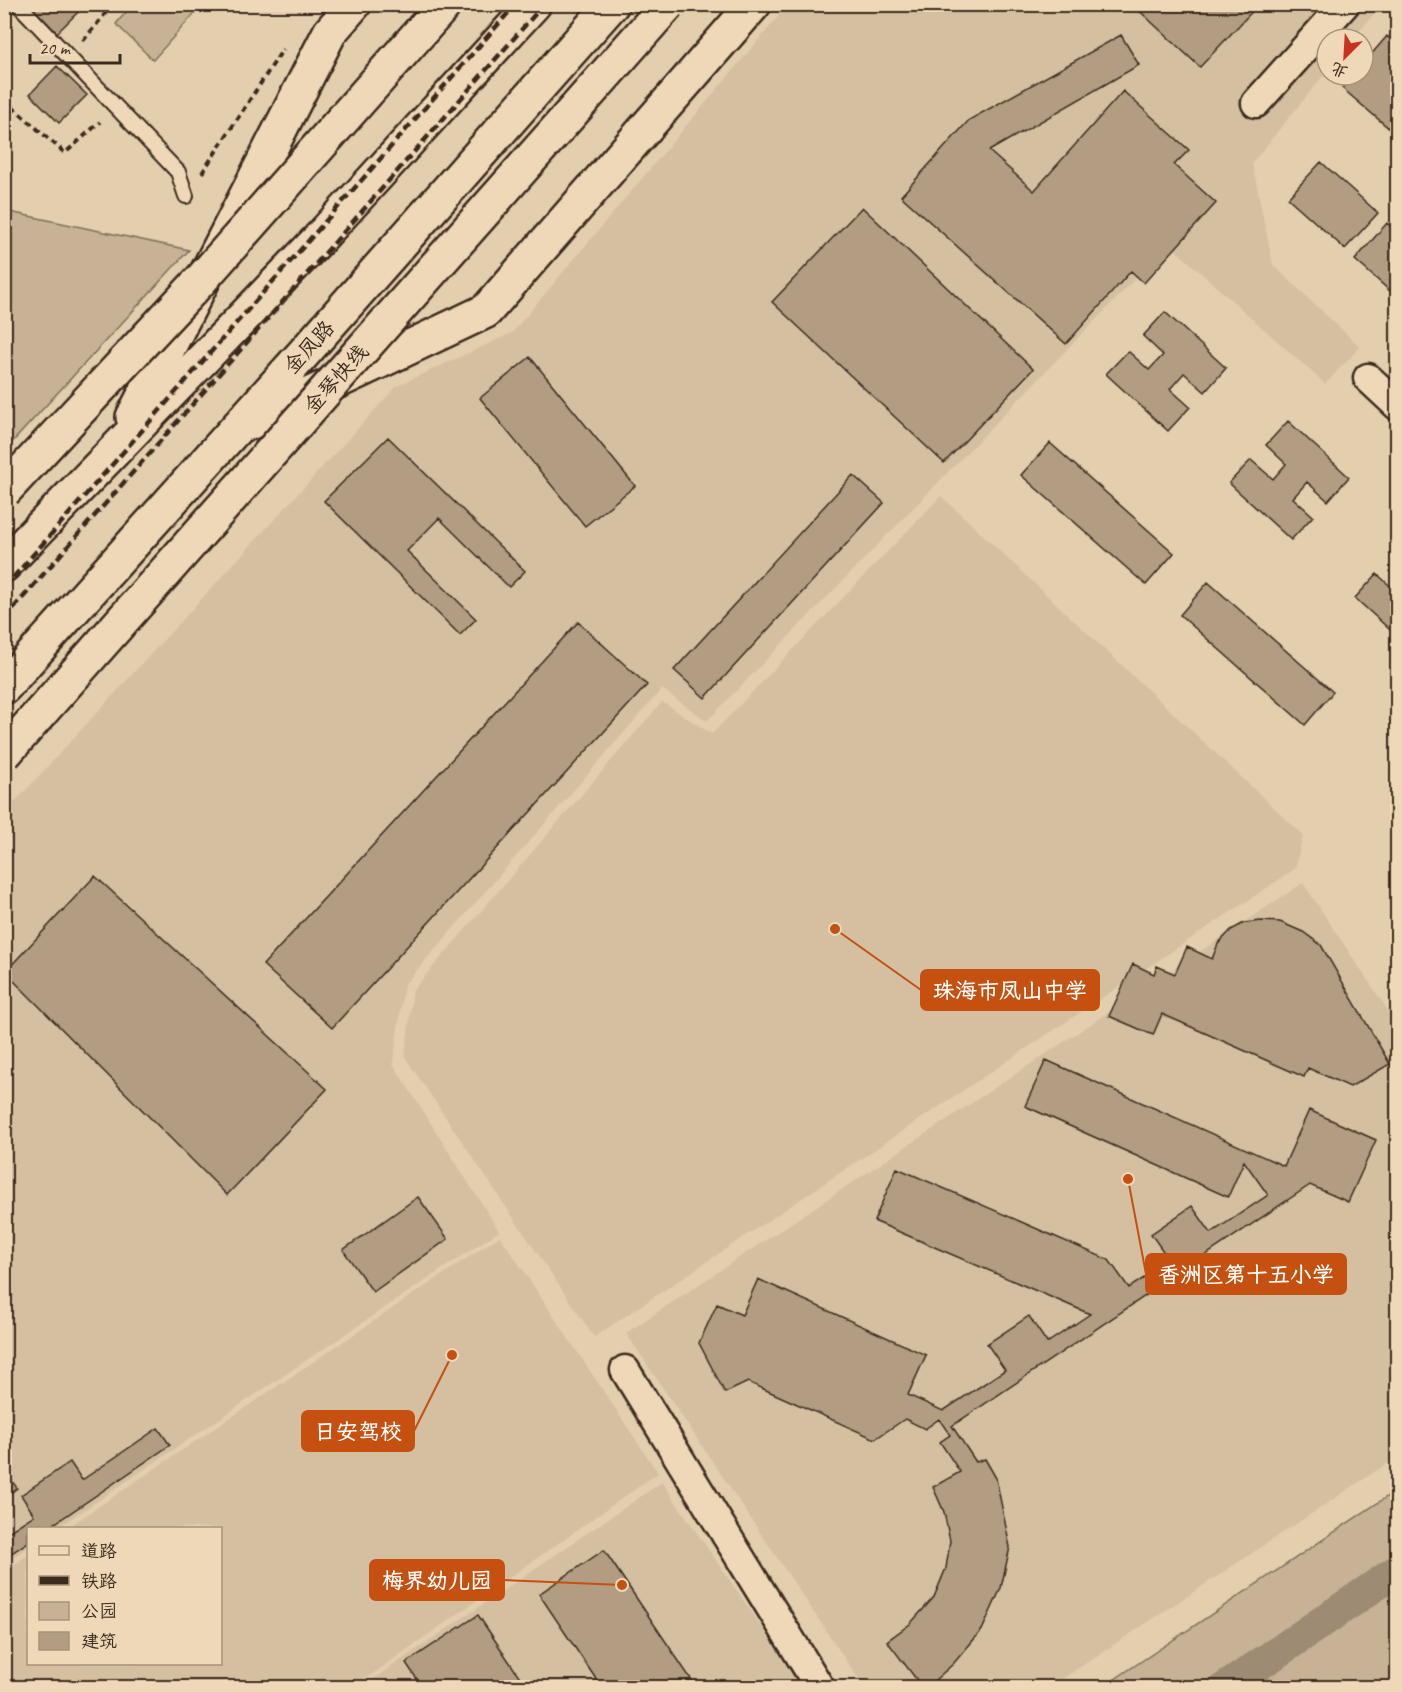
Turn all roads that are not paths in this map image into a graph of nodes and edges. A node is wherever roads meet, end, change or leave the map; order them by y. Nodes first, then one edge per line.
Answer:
1 (18, 4) edge
2 (354, 4) edge
3 (446, 4) edge
4 (534, 4) edge
5 (612, 4) edge
6 (668, 4) edge
7 (754, 4) edge
8 (1345, 4) edge
9 (1256, 103) dead end
10 (186, 196) road end
11 (1368, 378) dead end
12 (1398, 406) edge
13 (236, 428) junction
14 (116, 449) junction
15 (4, 491) edge
16 (4, 565) edge
17 (4, 687) edge
18 (4, 754) edge
19 (625, 1370) dead end
20 (820, 1688) edge

1 - 10 lane
2 - 14 main road, bridge
3 - 15 main road, bridge
4 - 14 main road
5 - 13 main road, 金凤路
6 - 18 main road, 金琴快线, bridge
7 - 13 main road, bridge
8 - 9 street
11 - 12 street
13 - 17 main road, 金凤路
14 - 16 main road
19 - 20 street

